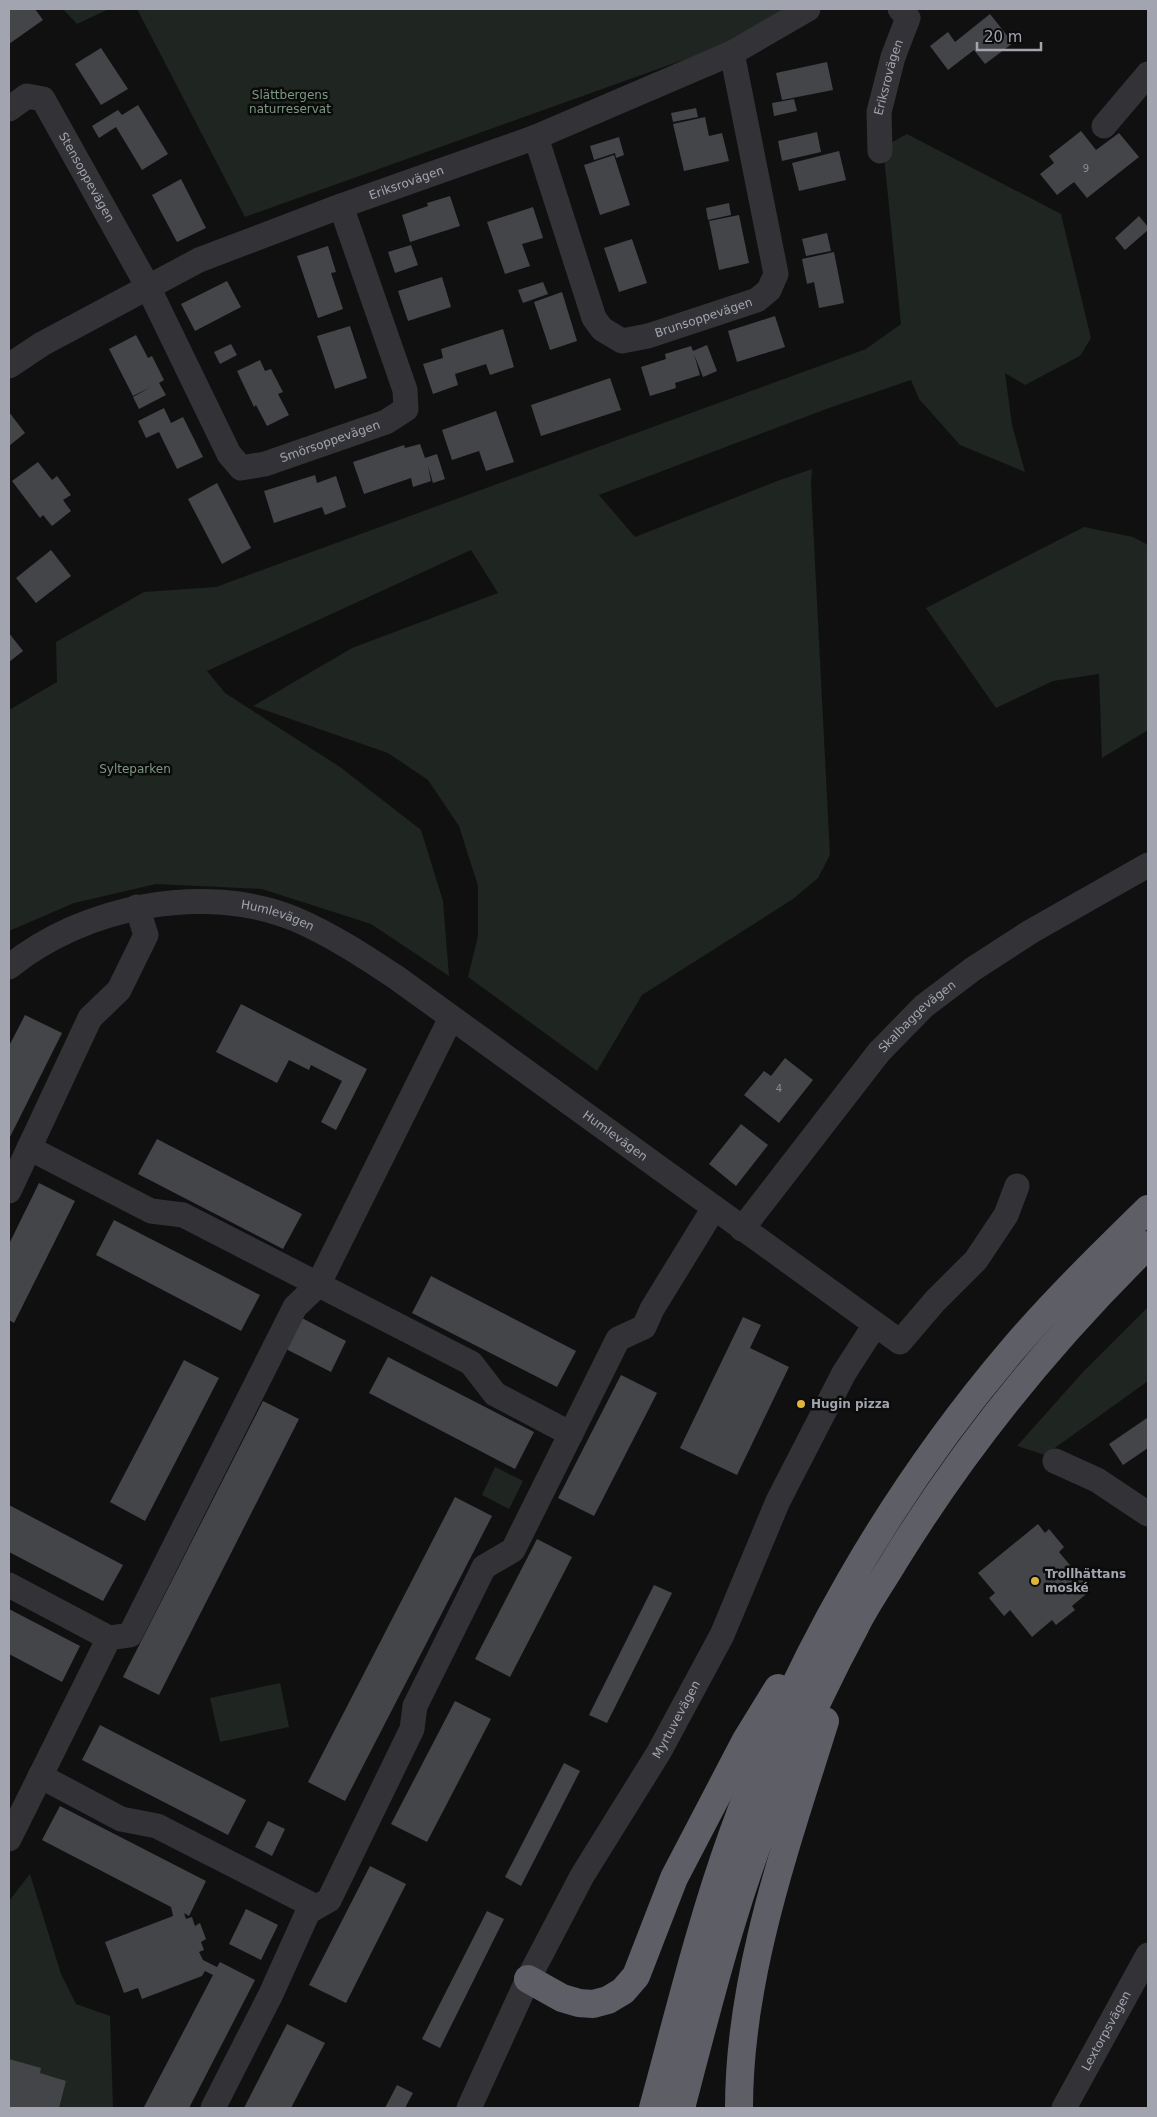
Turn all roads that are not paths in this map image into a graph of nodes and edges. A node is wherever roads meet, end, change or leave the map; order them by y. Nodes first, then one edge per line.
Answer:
1 (808, 9) edge
2 (900, 9) edge
3 (732, 53) junction
4 (1148, 74) edge
5 (9, 109) edge
6 (1104, 126) dead end
7 (536, 137) junction
8 (880, 151) dead end
9 (341, 206) junction
10 (148, 287) junction
11 (9, 366) edge
12 (1148, 865) edge
13 (137, 907) junction
14 (9, 967) edge
15 (451, 1018) junction
16 (30, 1148) junction
17 (1016, 1186) dead end
18 (9, 1191) edge
19 (714, 1208) junction
20 (1148, 1209) edge
21 (742, 1228) junction
22 (1148, 1245) edge
23 (318, 1285) junction
24 (875, 1325) junction
25 (571, 1434) junction
26 (1055, 1461) dead end
27 (1148, 1514) edge
28 (9, 1585) edge
29 (828, 1621) junction
30 (856, 1623) junction
31 (109, 1638) junction
32 (40, 1776) junction
33 (9, 1839) edge
34 (316, 1907) junction
35 (1146, 1965) edge
36 (528, 1978) junction
37 (213, 2108) edge
38 (469, 2108) edge
39 (654, 2108) edge
40 (681, 2108) edge
41 (739, 2108) edge
42 (1064, 2108) edge

1 - 3 street, Eriksrovägen
2 - 8 street, Eriksrovägen
3 - 7 street, Eriksrovägen
3 - 7 street, Brunsoppevägen
4 - 6 street
5 - 10 street, Stensoppevägen
7 - 9 street, Eriksrovägen
9 - 10 street, Eriksrovägen
9 - 10 street, Smörsoppevägen
10 - 11 street, Eriksrovägen
12 - 21 street, Skalbaggevägen
13 - 14 street, Humlevägen
13 - 15 street, Humlevägen
13 - 16 street
15 - 19 street, Humlevägen
15 - 23 street
16 - 18 street
16 - 23 street
17 - 24 street, Humlevägen
19 - 21 street, Humlevägen
19 - 25 street
20 - 29 highway
21 - 24 street, Humlevägen
22 - 30 highway
23 - 25 street
23 - 31 street
24 - 36 street, Myrtuvevägen
25 - 34 street
26 - 27 street
28 - 31 street
29 - 36 highway
29 - 39 highway
30 - 40 highway
30 - 41 highway
31 - 32 street
32 - 33 street
32 - 34 street
34 - 37 street
35 - 42 street, Lextorpsvägen
36 - 38 street, Myrtuvevägen

